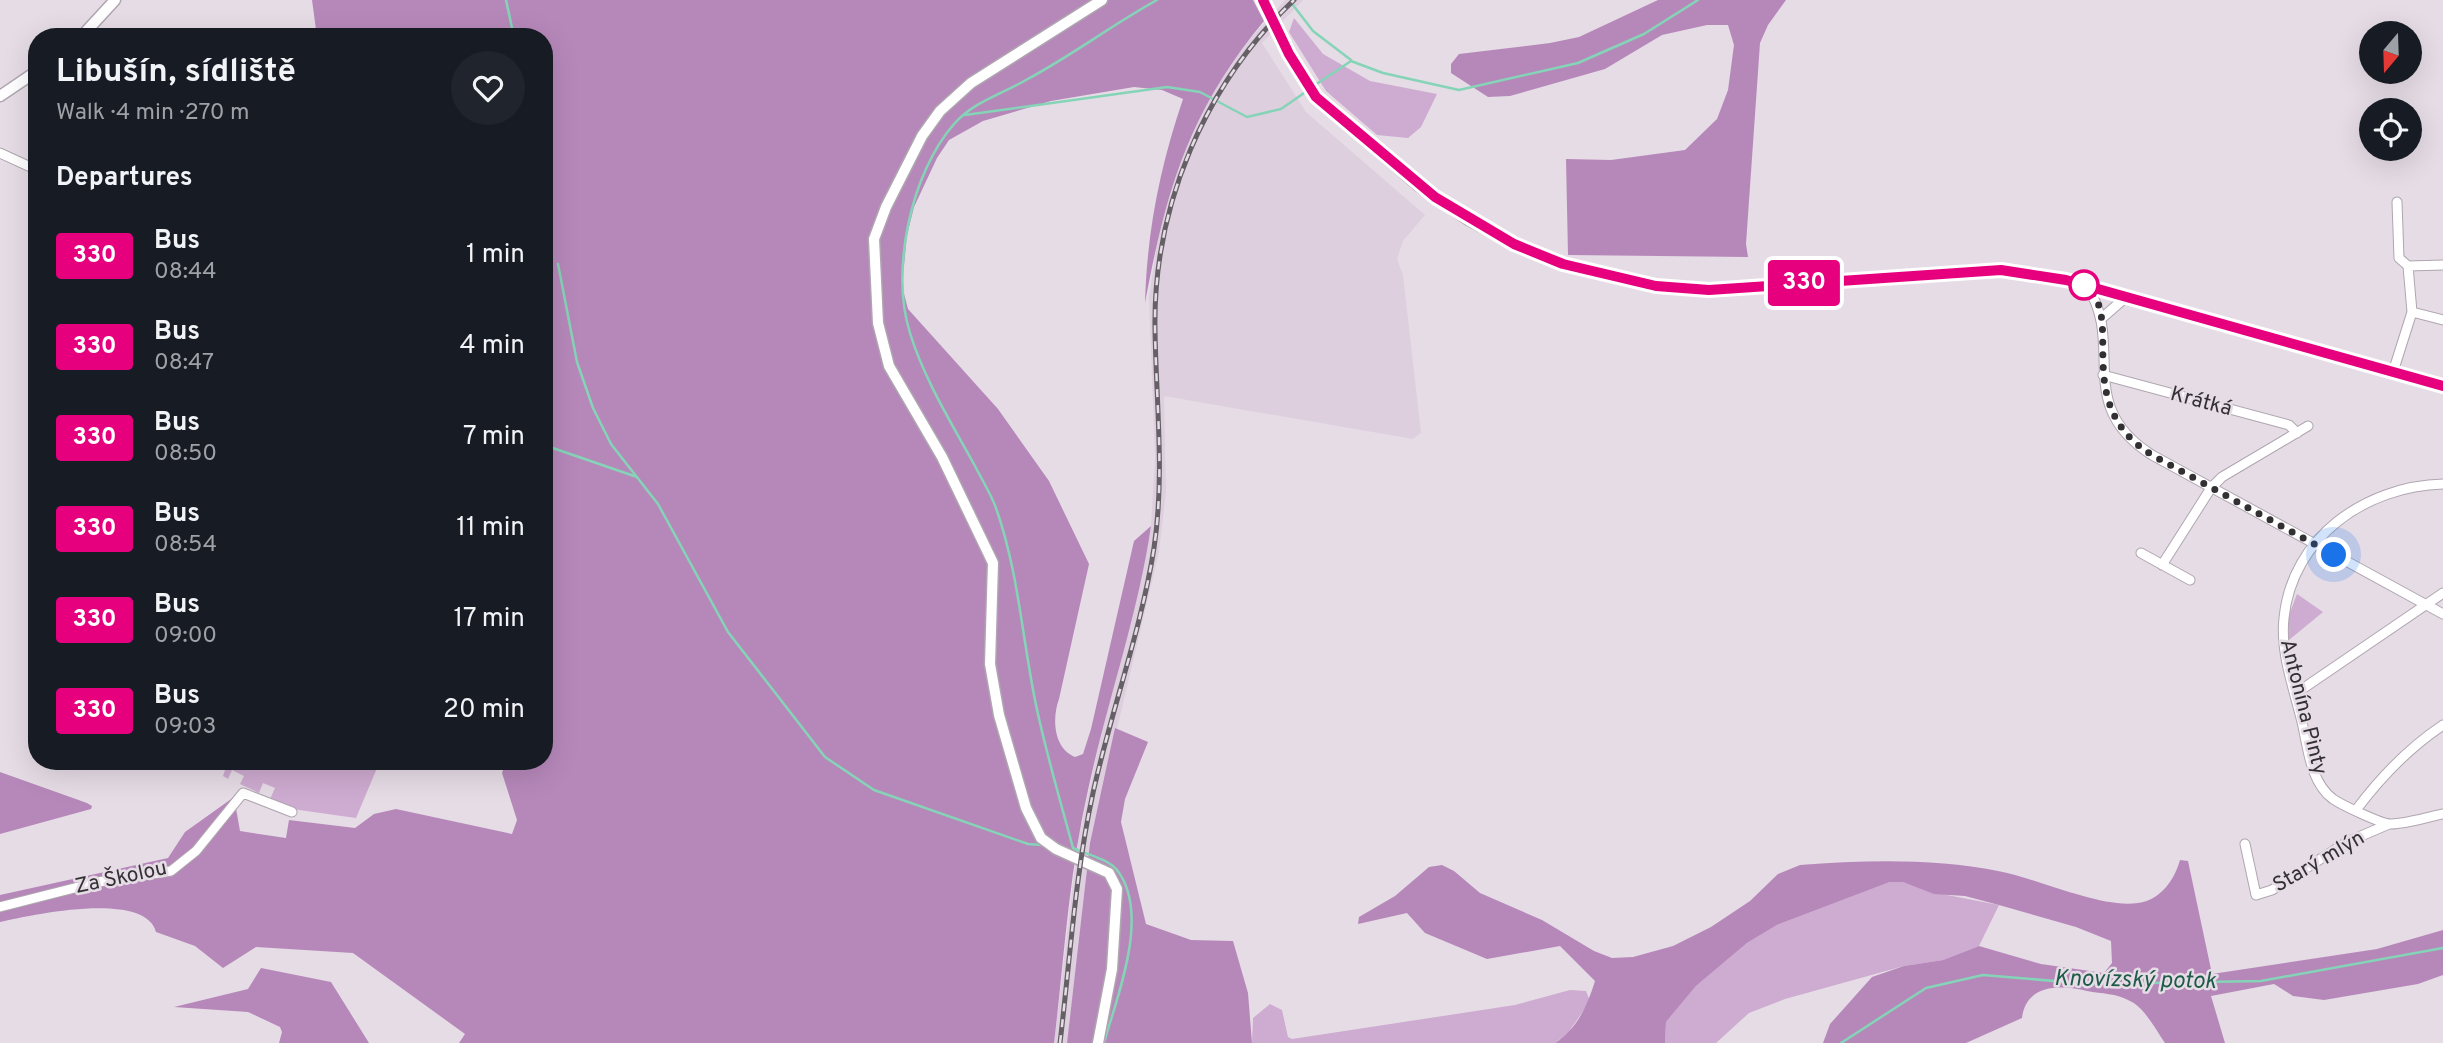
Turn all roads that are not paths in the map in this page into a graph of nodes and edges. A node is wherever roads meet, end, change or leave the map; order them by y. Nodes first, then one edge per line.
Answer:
1 (115, 0) edge
2 (1102, 0) edge
3 (1263, 0) edge
4 (89, 28) edge
5 (28, 77) edge
6 (0, 96) edge
7 (0, 153) edge
8 (28, 166) edge
9 (2397, 202) dead end
10 (2443, 265) edge
11 (2408, 266) junction
12 (2087, 286) junction
13 (2126, 297) junction
14 (2412, 312) junction
15 (2102, 318) junction
16 (2443, 320) edge
17 (2393, 372) junction
18 (2103, 375) junction
19 (2443, 386) edge
20 (2308, 426) dead end
21 (2297, 433) junction
22 (2443, 484) edge
23 (2211, 488) junction
24 (2312, 543) junction
25 (2141, 553) dead end
26 (2162, 565) junction
27 (2189, 580) dead end
28 (2443, 593) edge
29 (2423, 603) junction
30 (2443, 614) edge
31 (2295, 694) junction
32 (2443, 725) edge
33 (2356, 810) junction
34 (292, 812) dead end
35 (2443, 814) edge
36 (2389, 824) junction
37 (2245, 844) dead end
38 (0, 907) edge
39 (1098, 1043) edge

1 - 4 street
2 - 39 street
3 - 12 street
5 - 6 street
7 - 8 street
9 - 11 street
10 - 11 street
11 - 14 street
12 - 13 street
12 - 15 street
13 - 15 street
13 - 17 street
14 - 16 street
14 - 17 street
15 - 18 street
17 - 19 street
18 - 21 street, Krátká
18 - 23 street
20 - 21 street
21 - 23 street
22 - 24 street
23 - 24 street
23 - 26 street
24 - 29 street
24 - 31 street, Antonína Pinty
25 - 26 street
26 - 27 street
28 - 29 street
29 - 30 street
29 - 31 street
31 - 33 street, Antonína Pinty
32 - 33 street
33 - 36 street, Antonína Pinty
34 - 38 street, Za Školou
35 - 36 street
36 - 37 street, Starý mlýn

